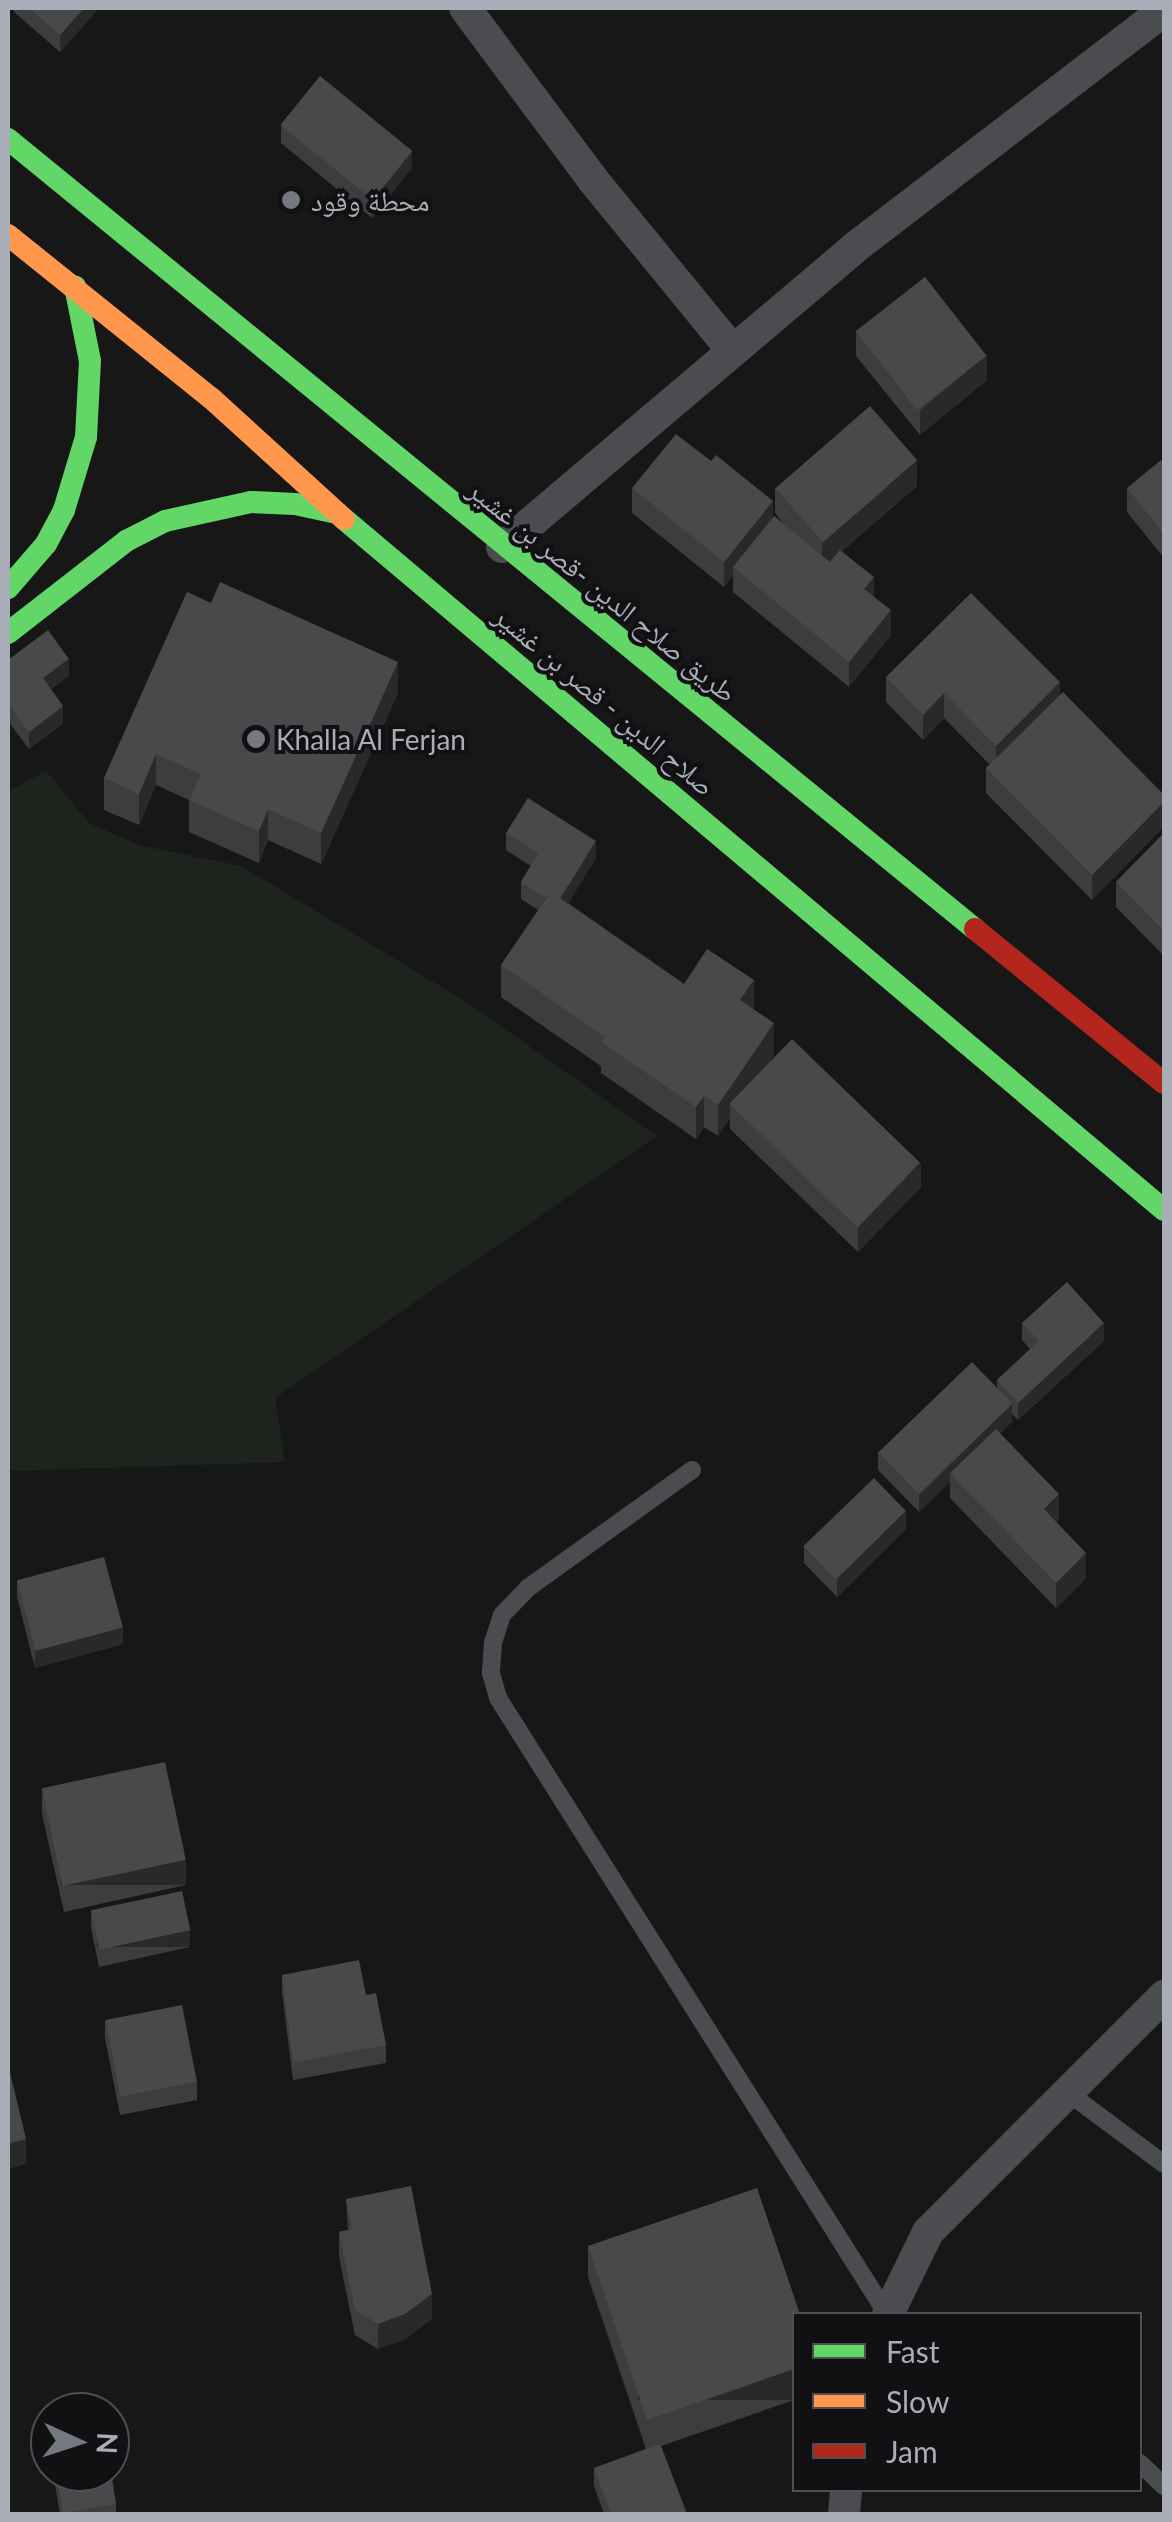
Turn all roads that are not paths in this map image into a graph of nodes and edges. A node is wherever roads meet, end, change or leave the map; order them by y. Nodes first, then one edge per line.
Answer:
1 (465, 8) edge
2 (1154, 12) edge
3 (8, 139) edge
4 (8, 235) edge
5 (8, 259) edge
6 (52, 272) junction
7 (76, 286) junction
8 (732, 350) junction
9 (337, 514) junction
10 (502, 547) junction
11 (8, 588) edge
12 (8, 633) edge
13 (1164, 1082) edge
14 (1164, 1210) edge
15 (692, 1470) dead end
16 (1164, 1996) edge
17 (1067, 2092) junction
18 (1164, 2164) edge
19 (886, 2312) edge
20 (888, 2312) edge
21 (1142, 2465) edge
22 (1164, 2486) edge

1 - 8 street
2 - 8 street
3 - 10 main road, طريق صلاح الدين -قصر بن غشير
4 - 6 main road, صلاح الدين - قصر بن غشير
5 - 6 main road
6 - 7 main road, صلاح الدين - قصر بن غشير
7 - 9 main road, صلاح الدين - قصر بن غشير
7 - 11 main road
8 - 10 street
9 - 12 main road
9 - 14 main road, صلاح الدين - قصر بن غشير
10 - 13 main road, طريق صلاح الدين -قصر بن غشير
15 - 19 lane
16 - 17 street
17 - 18 lane
17 - 20 street
21 - 22 lane

